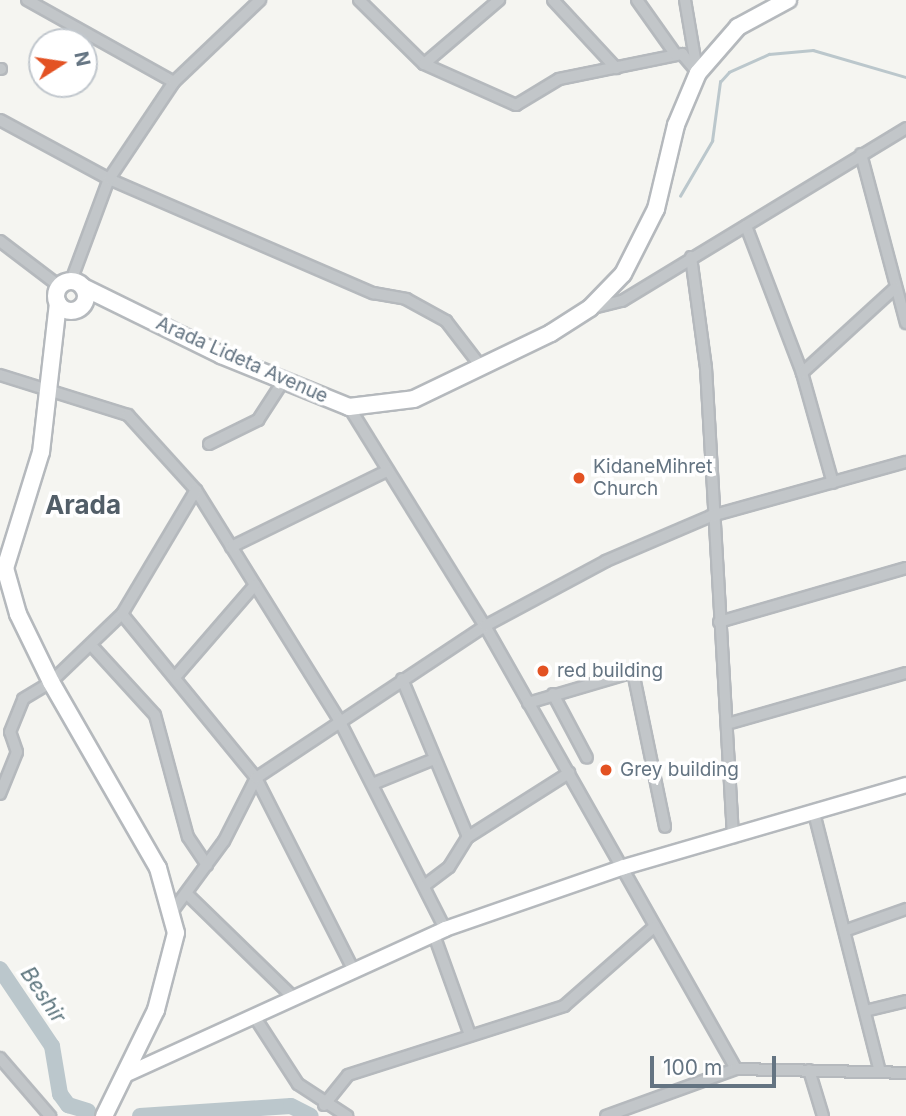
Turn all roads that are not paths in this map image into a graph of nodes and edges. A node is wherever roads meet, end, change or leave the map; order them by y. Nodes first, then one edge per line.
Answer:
1 (27, 0) edge
2 (260, 0) edge
3 (499, 0) edge
4 (553, 0) edge
5 (637, 0) edge
6 (685, 0) edge
7 (788, 0) edge
8 (367, 3) edge
9 (676, 55) junction
10 (424, 64) junction
11 (616, 68) junction
12 (698, 73) junction
13 (174, 82) junction
14 (0, 120) edge
15 (906, 128) edge
16 (861, 154) junction
17 (109, 179) junction
18 (746, 226) junction
19 (0, 243) edge
20 (691, 257) junction
21 (71, 285) junction
22 (895, 288) junction
23 (58, 303) junction
24 (78, 308) junction
25 (120, 308) junction
26 (590, 308) junction
27 (906, 323) edge
28 (56, 340) junction
29 (481, 368) junction
30 (802, 373) junction
31 (0, 375) edge
32 (284, 380) junction
33 (52, 386) junction
34 (349, 407) junction
35 (209, 444) dead end
36 (906, 462) edge
37 (387, 471) junction
38 (833, 482) junction
39 (196, 491) junction
40 (711, 516) junction
41 (231, 547) junction
42 (906, 568) edge
43 (2, 569) edge
44 (255, 585) junction
45 (122, 614) junction
46 (719, 622) junction
47 (485, 626) junction
48 (92, 646) junction
49 (906, 673) edge
50 (177, 675) junction
51 (402, 679) junction
52 (51, 682) junction
53 (553, 694) junction
54 (528, 703) junction
55 (338, 718) junction
56 (727, 724) junction
57 (587, 758) dead end
58 (432, 760) junction
59 (569, 773) junction
60 (256, 778) junction
61 (375, 783) junction
62 (906, 785) edge
63 (0, 794) edge
64 (814, 813) junction
65 (664, 827) dead end
66 (468, 837) junction
67 (733, 837) junction
68 (207, 865) junction
69 (624, 867) junction
70 (424, 886) junction
71 (187, 894) junction
72 (174, 909) junction
73 (906, 909) edge
74 (654, 927) junction
75 (847, 930) junction
76 (440, 932) junction
77 (353, 969) junction
78 (293, 997) junction
79 (906, 1001) edge
80 (865, 1011) junction
81 (254, 1016) junction
82 (470, 1035) junction
83 (0, 1058) edge
84 (736, 1069) junction
85 (809, 1070) junction
86 (880, 1072) junction
87 (906, 1073) edge
88 (125, 1075) junction
89 (324, 1105) junction
90 (50, 1116) edge
91 (104, 1116) edge
92 (347, 1116) edge
93 (606, 1116) edge
94 (822, 1116) edge

1 - 13 street
2 - 13 street
3 - 10 street
4 - 11 street
5 - 9 street
6 - 12 street
7 - 12 highway, Arada Lideta Avenue
8 - 10 street
9 - 11 street
9 - 12 street
10 - 11 street
12 - 26 highway, Arada Lideta Avenue
13 - 17 street
14 - 17 street
15 - 16 street
16 - 18 street
16 - 22 street
17 - 21 street
17 - 29 street
18 - 20 street
18 - 30 street
19 - 21 street
20 - 26 street
20 - 40 street
21 - 23 highway
21 - 24 highway
21 - 25 highway, Arada Lideta Avenue
22 - 27 street
22 - 30 street
23 - 24 highway, Arada Lideta Avenue
23 - 28 highway
24 - 25 highway, Arada Lideta Avenue
24 - 28 highway
25 - 32 highway, Arada Lideta Avenue
26 - 29 highway, Arada Lideta Avenue
28 - 33 highway
29 - 34 highway, Arada Lideta Avenue
30 - 38 street
31 - 33 street
32 - 34 highway, Arada Lideta Avenue
32 - 35 street
33 - 39 street
33 - 43 highway
34 - 37 street
36 - 38 street
37 - 41 street
37 - 47 street
38 - 40 street
39 - 41 street
39 - 45 street
40 - 46 street
40 - 47 street
41 - 44 street
42 - 46 street
43 - 52 highway
44 - 50 street
44 - 55 street
45 - 48 street
45 - 50 street
46 - 56 street
47 - 51 street
47 - 54 street
48 - 52 street
48 - 68 street
49 - 56 street
50 - 60 street
51 - 55 street
51 - 58 street
52 - 63 street
52 - 72 highway
53 - 54 street
53 - 57 street
53 - 65 street
54 - 59 street
55 - 60 street
55 - 61 street
56 - 67 street
58 - 61 street
58 - 66 street
59 - 66 street
59 - 69 street
60 - 68 street
60 - 77 street
61 - 70 street
62 - 64 main road
64 - 67 main road
64 - 75 street
66 - 70 street
67 - 69 main road
68 - 71 street
69 - 74 street
69 - 76 main road
70 - 76 street
71 - 72 street
71 - 78 street
72 - 88 highway
73 - 75 street
74 - 82 street
74 - 84 street
75 - 80 street
76 - 77 main road
76 - 82 street
77 - 78 main road
78 - 81 main road
79 - 80 street
80 - 86 street
81 - 88 main road
81 - 89 street
82 - 89 street
83 - 90 street
84 - 85 street
84 - 93 street
85 - 86 street
85 - 94 street
86 - 87 street
88 - 91 highway
89 - 92 street

